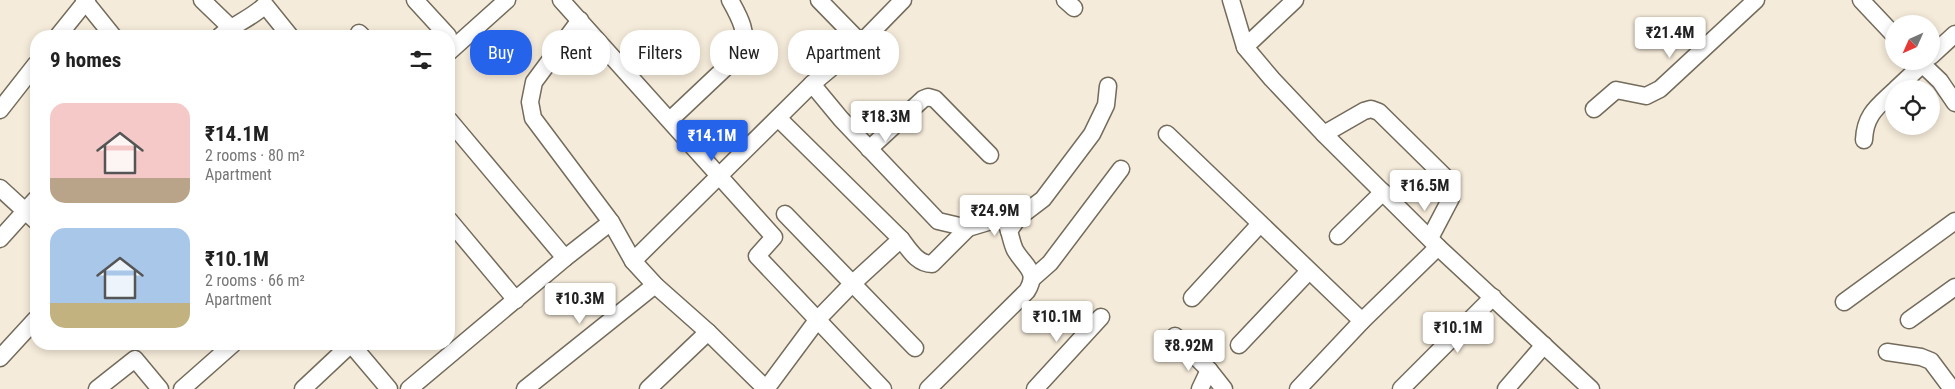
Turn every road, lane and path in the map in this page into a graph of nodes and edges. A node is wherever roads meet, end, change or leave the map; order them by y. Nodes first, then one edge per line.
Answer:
1 (202, 0) edge
2 (415, 0) edge
3 (508, 0) edge
4 (561, 0) edge
5 (730, 0) edge
6 (819, 0) edge
7 (903, 0) edge
8 (1230, 0) edge
9 (1295, 0) edge
10 (1756, 0) edge
11 (1861, 0) edge
12 (85, 1) edge
13 (268, 3) edge
14 (580, 20) junction
15 (1885, 25) edge
16 (63, 30) edge
17 (108, 30) edge
18 (224, 30) edge
19 (228, 30) edge
20 (286, 30) edge
21 (440, 30) edge
22 (848, 30) edge
23 (874, 30) edge
24 (1955, 34) edge
25 (455, 40) edge
26 (1245, 47) junction
27 (1940, 48) edge
28 (1916, 70) edge
29 (1932, 70) edge
30 (30, 72) edge
31 (823, 75) edge
32 (1905, 80) edge
33 (812, 84) junction
34 (1108, 86) dead end
35 (1885, 99) edge
36 (1955, 102) edge
37 (1594, 109) dead end
38 (0, 110) edge
39 (778, 118) junction
40 (670, 120) junction
41 (455, 127) edge
42 (1167, 134) dead end
43 (1324, 134) junction
44 (1864, 140) dead end
45 (869, 149) junction
46 (990, 155) dead end
47 (1121, 169) dead end
48 (720, 177) junction
49 (0, 188) edge
50 (1383, 192) junction
51 (30, 208) edge
52 (30, 213) edge
53 (785, 214) dead end
54 (1955, 221) edge
55 (611, 222) junction
56 (1260, 224) junction
57 (455, 227) edge
58 (968, 228) junction
59 (1010, 231) junction
60 (1338, 236) dead end
61 (901, 238) junction
62 (0, 239) edge
63 (1434, 243) junction
64 (566, 258) junction
65 (633, 261) junction
66 (1308, 271) junction
67 (1033, 278) junction
68 (852, 284) junction
69 (655, 285) junction
70 (1955, 287) edge
71 (1493, 297) junction
72 (1192, 298) dead end
73 (516, 300) junction
74 (1844, 302) dead end
75 (1101, 317) dead end
76 (818, 319) junction
77 (1909, 320) dead end
78 (1362, 321) junction
79 (30, 326) edge
80 (708, 332) junction
81 (1175, 336) dead end
82 (1239, 345) dead end
83 (1544, 345) junction
84 (915, 348) dead end
85 (226, 350) edge
86 (345, 350) edge
87 (356, 350) edge
88 (1887, 352) dead end
89 (0, 358) edge
90 (1209, 370) junction
91 (97, 389) edge
92 (160, 389) edge
93 (182, 389) edge
94 (303, 389) edge
95 (389, 389) edge
96 (409, 389) edge
97 (524, 389) edge
98 (648, 389) edge
99 (766, 389) edge
100 (883, 389) edge
101 (928, 389) edge
102 (1035, 389) edge
103 (1200, 389) edge
104 (1224, 389) edge
105 (1298, 389) edge
106 (1401, 389) edge
107 (1506, 389) edge
108 (1591, 389) edge
109 (1952, 389) edge

1 - 18 street
2 - 21 street
3 - 25 street
4 - 14 street
5 - 40 street
6 - 22 street
7 - 23 street
8 - 26 street
9 - 26 street
10 - 37 street
11 - 15 street
12 - 16 street
12 - 17 street
13 - 19 street
13 - 20 street
14 - 40 street
14 - 55 street
24 - 27 street
26 - 43 street
28 - 32 street
29 - 36 street
30 - 38 street
31 - 33 street
33 - 39 street
33 - 45 street
34 - 59 street
35 - 44 street
39 - 48 street
39 - 61 street
40 - 48 street
41 - 64 street
42 - 56 street
43 - 50 street
43 - 63 street
45 - 46 street
45 - 58 street
47 - 67 street
48 - 65 street
48 - 76 street
49 - 51 street
50 - 60 street
50 - 63 street
52 - 62 street
53 - 68 street
54 - 74 street
55 - 64 street
55 - 65 street
56 - 66 street
56 - 72 street
57 - 73 street
58 - 59 street
58 - 61 street
59 - 67 street
61 - 68 street
63 - 71 street
63 - 78 street
64 - 73 street
65 - 69 street
66 - 78 street
66 - 82 street
67 - 101 street
68 - 76 street
68 - 84 street
69 - 80 street
69 - 97 street
70 - 77 street
71 - 83 street
71 - 106 street
73 - 96 street
75 - 102 street
76 - 99 street
76 - 100 street
78 - 105 street
79 - 89 street
80 - 98 street
80 - 99 street
81 - 90 street
83 - 107 street
83 - 108 street
85 - 93 street
86 - 94 street
87 - 95 street
88 - 109 street
90 - 103 street
90 - 104 street
91 - 92 street

